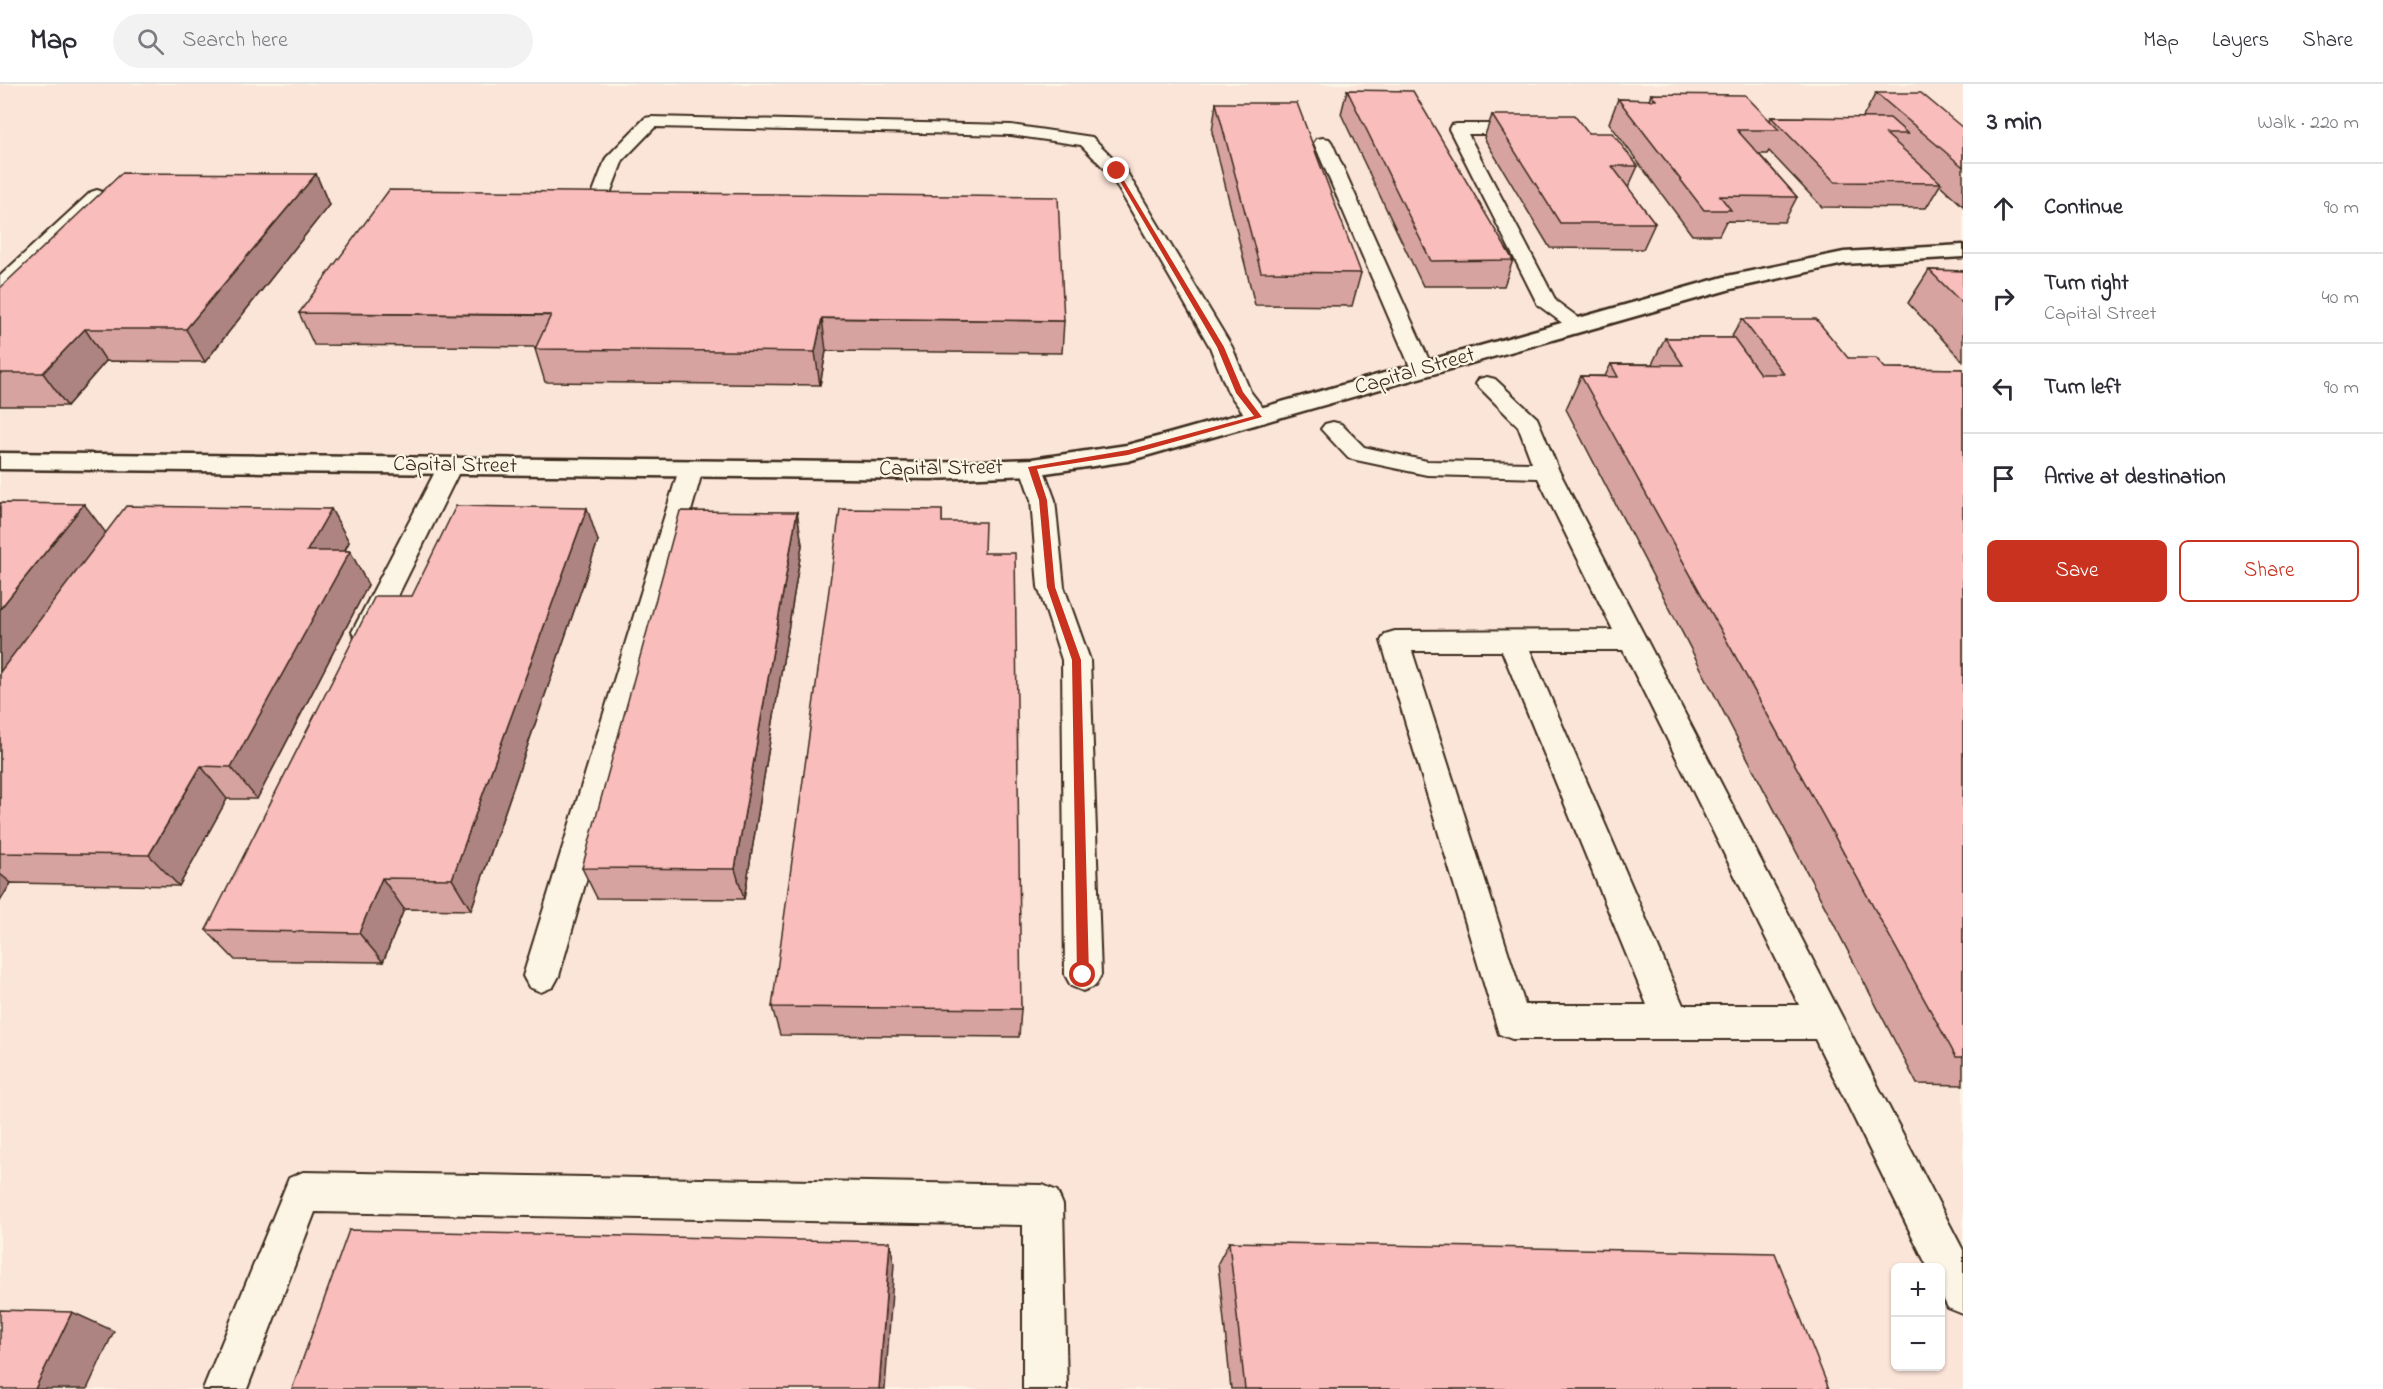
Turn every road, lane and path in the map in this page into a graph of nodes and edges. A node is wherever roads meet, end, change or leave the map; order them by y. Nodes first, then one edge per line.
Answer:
1 (1548, 129) edge
2 (1323, 143) dead end
3 (98, 196) edge
4 (597, 205) edge
5 (1963, 251) edge
6 (0, 286) edge
7 (1576, 324) junction
8 (1422, 369) junction
9 (1487, 384) dead end
10 (1258, 417) junction
11 (1333, 429) dead end
12 (0, 461) edge
13 (450, 466) junction
14 (1032, 467) junction
15 (691, 469) junction
16 (1547, 471) junction
17 (1632, 640) junction
18 (1512, 641) junction
19 (354, 656) edge
20 (1083, 975) dead end
21 (541, 976) dead end
22 (1672, 1021) junction
23 (1826, 1022) junction
24 (1963, 1293) edge
25 (225, 1389) edge
26 (1045, 1389) edge

1 - 7 lane
2 - 8 lane
3 - 6 lane
4 - 10 lane
5 - 7 street, Capital Street
7 - 8 street, Capital Street
8 - 10 street, Capital Street
9 - 16 lane
10 - 14 street, Capital Street
11 - 16 lane
12 - 13 street, Capital Street
13 - 15 street, Capital Street
13 - 19 lane
14 - 15 street, Capital Street
14 - 20 lane
15 - 21 lane
16 - 17 lane
17 - 18 lane
17 - 23 lane
18 - 22 lane
18 - 22 lane
22 - 23 lane
23 - 24 lane
25 - 26 lane

